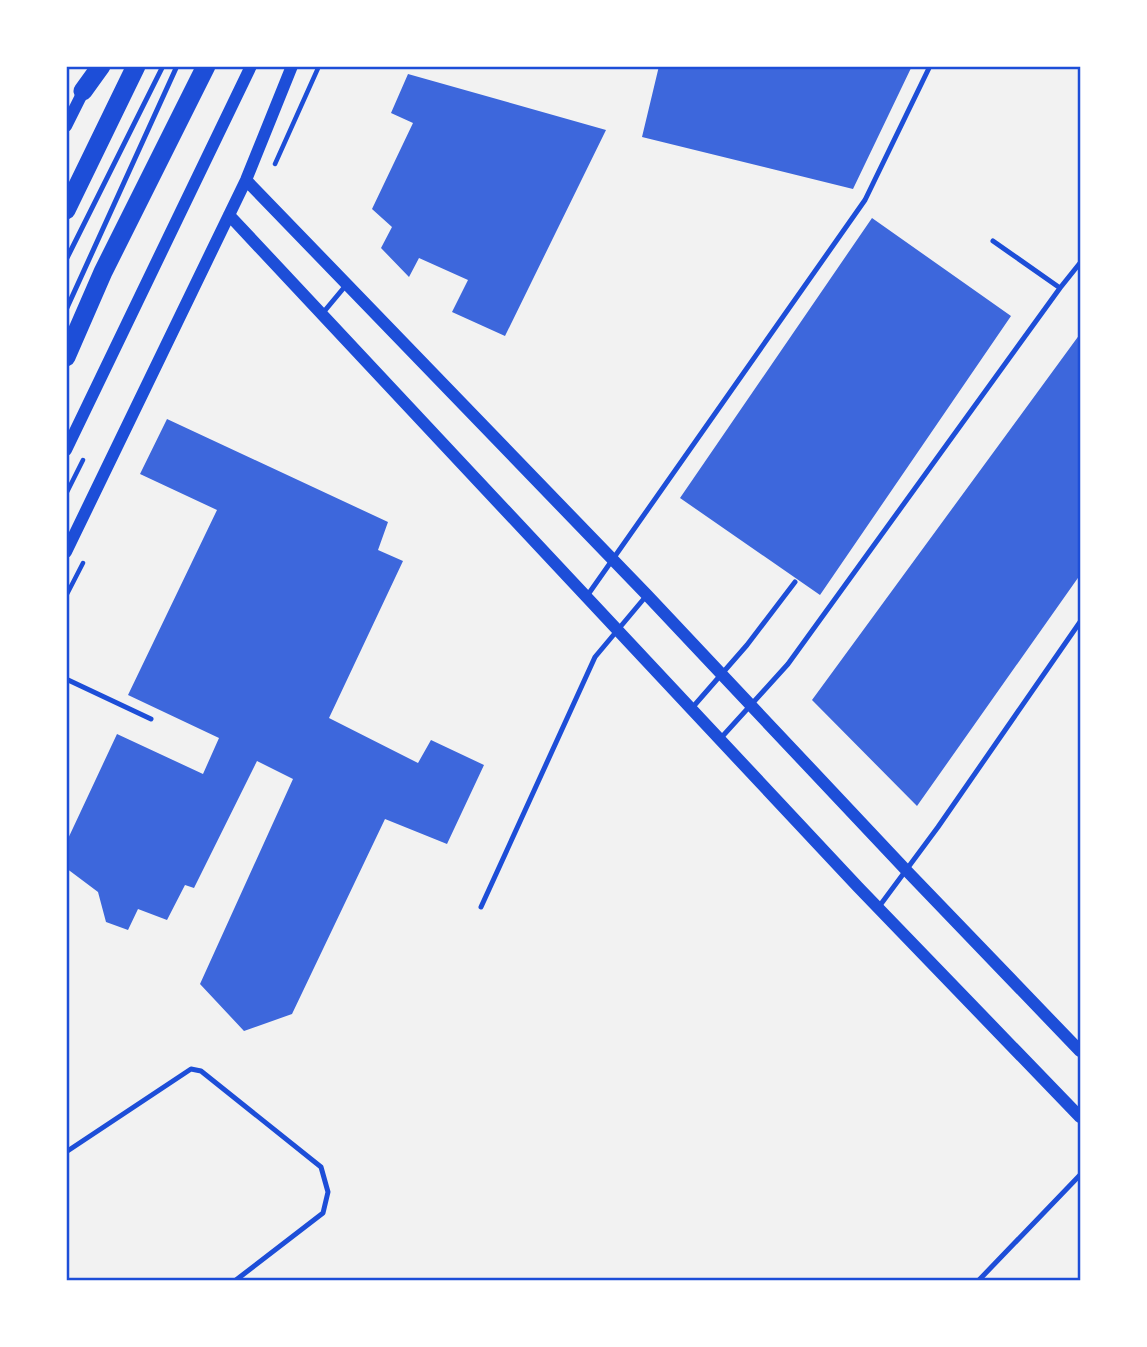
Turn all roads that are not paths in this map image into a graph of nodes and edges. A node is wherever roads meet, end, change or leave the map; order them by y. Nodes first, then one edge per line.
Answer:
1 (95, 66) edge
2 (101, 66) edge
3 (136, 66) edge
4 (163, 66) edge
5 (177, 66) edge
6 (206, 66) edge
7 (251, 66) edge
8 (292, 66) edge
9 (930, 66) edge
10 (83, 91) junction
11 (66, 126) edge
12 (246, 180) junction
13 (66, 210) edge
14 (229, 215) junction
15 (993, 241) dead end
16 (66, 260) edge
17 (1080, 263) edge
18 (347, 284) junction
19 (1060, 288) junction
20 (66, 310) edge
21 (322, 314) junction
22 (66, 357) edge
23 (66, 450) edge
24 (66, 552) edge
25 (614, 561) junction
26 (795, 582) dead end
27 (648, 595) junction
28 (587, 596) junction
29 (1080, 622) edge
30 (619, 630) junction
31 (722, 674) junction
32 (66, 679) edge
33 (751, 705) junction
34 (692, 708) junction
35 (151, 719) dead end
36 (720, 739) junction
37 (905, 869) junction
38 (481, 907) dead end
39 (878, 908) junction
40 (1080, 1051) edge
41 (1080, 1117) edge
42 (66, 1152) edge
43 (1080, 1175) edge
44 (236, 1280) edge
45 (979, 1280) edge

1 - 10 street
2 - 10 highway
3 - 13 highway
4 - 16 lane
5 - 20 lane
6 - 22 highway
7 - 23 street
8 - 12 street
9 - 25 lane
10 - 11 street
12 - 14 street
12 - 18 street
14 - 21 street
14 - 24 street
15 - 19 lane
17 - 19 lane
18 - 21 lane
18 - 25 street
19 - 33 lane
21 - 28 street
25 - 27 street
25 - 28 lane
26 - 31 lane
27 - 30 lane
27 - 31 street
28 - 30 street
29 - 37 lane
30 - 34 street
30 - 38 lane
31 - 33 street
31 - 34 lane
32 - 35 lane
33 - 36 lane
33 - 37 street
34 - 36 street
36 - 39 street
37 - 39 lane
37 - 40 street
39 - 41 street
42 - 44 lane
43 - 45 lane

